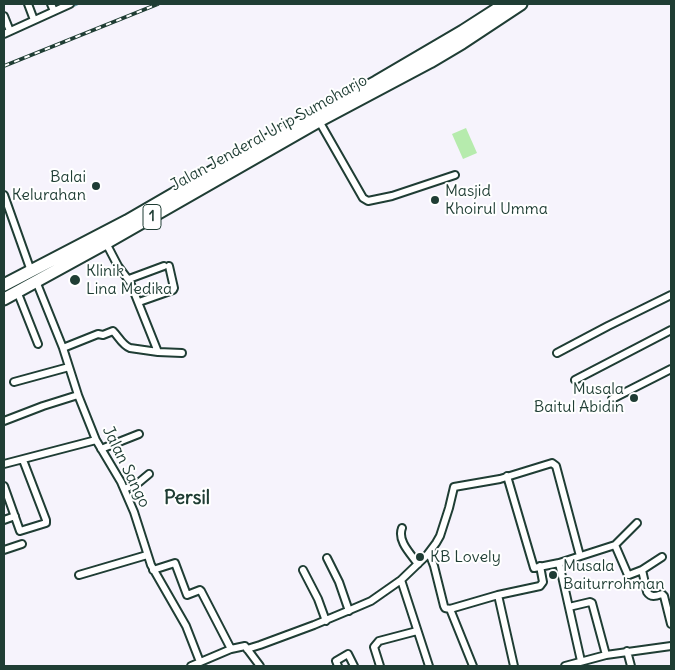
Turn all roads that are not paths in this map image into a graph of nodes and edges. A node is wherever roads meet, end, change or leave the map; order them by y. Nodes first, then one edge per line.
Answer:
1 (28, 4) edge
2 (51, 4) edge
3 (70, 4) edge
4 (505, 4) edge
5 (521, 4) edge
6 (54, 11) junction
7 (4, 16) edge
8 (34, 20) junction
9 (7, 33) edge
10 (319, 120) junction
11 (455, 175) dead end
12 (4, 195) edge
13 (106, 243) junction
14 (33, 276) junction
15 (129, 278) junction
16 (4, 285) edge
17 (17, 291) junction
18 (671, 295) edge
19 (4, 299) edge
20 (139, 302) junction
21 (671, 330) edge
22 (38, 344) dead end
23 (63, 348) junction
24 (158, 352) junction
25 (182, 353) dead end
26 (557, 353) dead end
27 (69, 367) junction
28 (671, 369) edge
29 (575, 380) dead end
30 (14, 382) dead end
31 (78, 394) junction
32 (612, 399) dead end
33 (4, 421) edge
34 (139, 434) dead end
35 (96, 440) junction
36 (101, 449) junction
37 (23, 460) junction
38 (4, 464) edge
39 (149, 474) dead end
40 (508, 476) junction
41 (4, 486) edge
42 (124, 489) junction
43 (15, 516) junction
44 (4, 520) edge
45 (637, 523) dead end
46 (402, 528) dead end
47 (22, 544) dead end
48 (615, 545) junction
49 (4, 550) edge
50 (429, 553) junction
51 (147, 555) junction
52 (580, 556) junction
53 (662, 557) dead end
54 (327, 558) dead end
55 (418, 564) junction
56 (559, 564) junction
57 (540, 566) junction
58 (153, 570) junction
59 (302, 570) dead end
60 (642, 570) junction
61 (79, 575) dead end
62 (401, 580) junction
63 (498, 595) junction
64 (569, 607) junction
65 (450, 609) junction
66 (349, 611) junction
67 (326, 620) junction
68 (671, 624) edge
69 (417, 630) junction
70 (671, 646) edge
71 (246, 647) junction
72 (231, 649) junction
73 (627, 651) junction
74 (606, 655) junction
75 (581, 661) junction
76 (200, 662) junction
77 (337, 664) edge
78 (191, 666) edge
79 (260, 666) edge
80 (354, 666) edge
81 (380, 666) edge
82 (429, 666) edge
83 (473, 666) edge
84 (514, 666) edge
85 (565, 666) edge
86 (631, 666) edge

1 - 8 street
2 - 6 street
3 - 6 street
4 - 14 highway, Jalan Jenderal Urip Sumoharjo / 1
5 - 10 highway, Jalan Jenderal Urip Sumoharjo / 1
6 - 8 street
7 - 9 street
8 - 9 street
10 - 11 street
10 - 13 highway, Jalan Jenderal Urip Sumoharjo / 1
12 - 14 street, Jalan Sango
13 - 14 highway, Jalan Jenderal Urip Sumoharjo / 1
13 - 15 street
14 - 16 highway, Jalan Jenderal Urip Sumoharjo / 1
14 - 17 highway, Jalan Jenderal Urip Sumoharjo / 1
14 - 23 street, Jalan Sango
15 - 20 street
15 - 20 street
17 - 19 highway, Jalan Jenderal Urip Sumoharjo / 1
17 - 22 street
18 - 26 street
20 - 24 street
21 - 29 street
23 - 24 street
23 - 27 street, Jalan Sango
24 - 25 street
27 - 30 street
27 - 31 street, Jalan Sango
28 - 32 street
31 - 33 street
31 - 35 street, Jalan Sango
34 - 36 street
35 - 36 street, Jalan Sango
35 - 37 street
36 - 42 street, Jalan Sango
37 - 38 street
37 - 43 street
39 - 42 street
40 - 50 street
40 - 52 street
40 - 57 street
41 - 43 street
42 - 51 street, Jalan Sango
43 - 44 street
45 - 48 street
46 - 55 street
47 - 49 street
48 - 52 street
48 - 60 street
50 - 55 street
50 - 65 street
51 - 58 street, Jalan Sango
51 - 61 street
52 - 56 street
53 - 60 street
54 - 66 street
55 - 62 street
56 - 57 street
56 - 64 street
57 - 63 street
58 - 72 street
58 - 76 street, Jalan Sango
59 - 67 street
60 - 68 street
62 - 66 street
62 - 69 street
63 - 65 street
63 - 84 street
64 - 74 street
64 - 75 street
65 - 83 street
66 - 67 street
67 - 71 street
69 - 81 street
69 - 82 street
70 - 73 street
71 - 72 street
71 - 79 street
72 - 76 street
73 - 74 street
73 - 86 street
74 - 75 street
75 - 85 street
76 - 78 street
77 - 80 street

